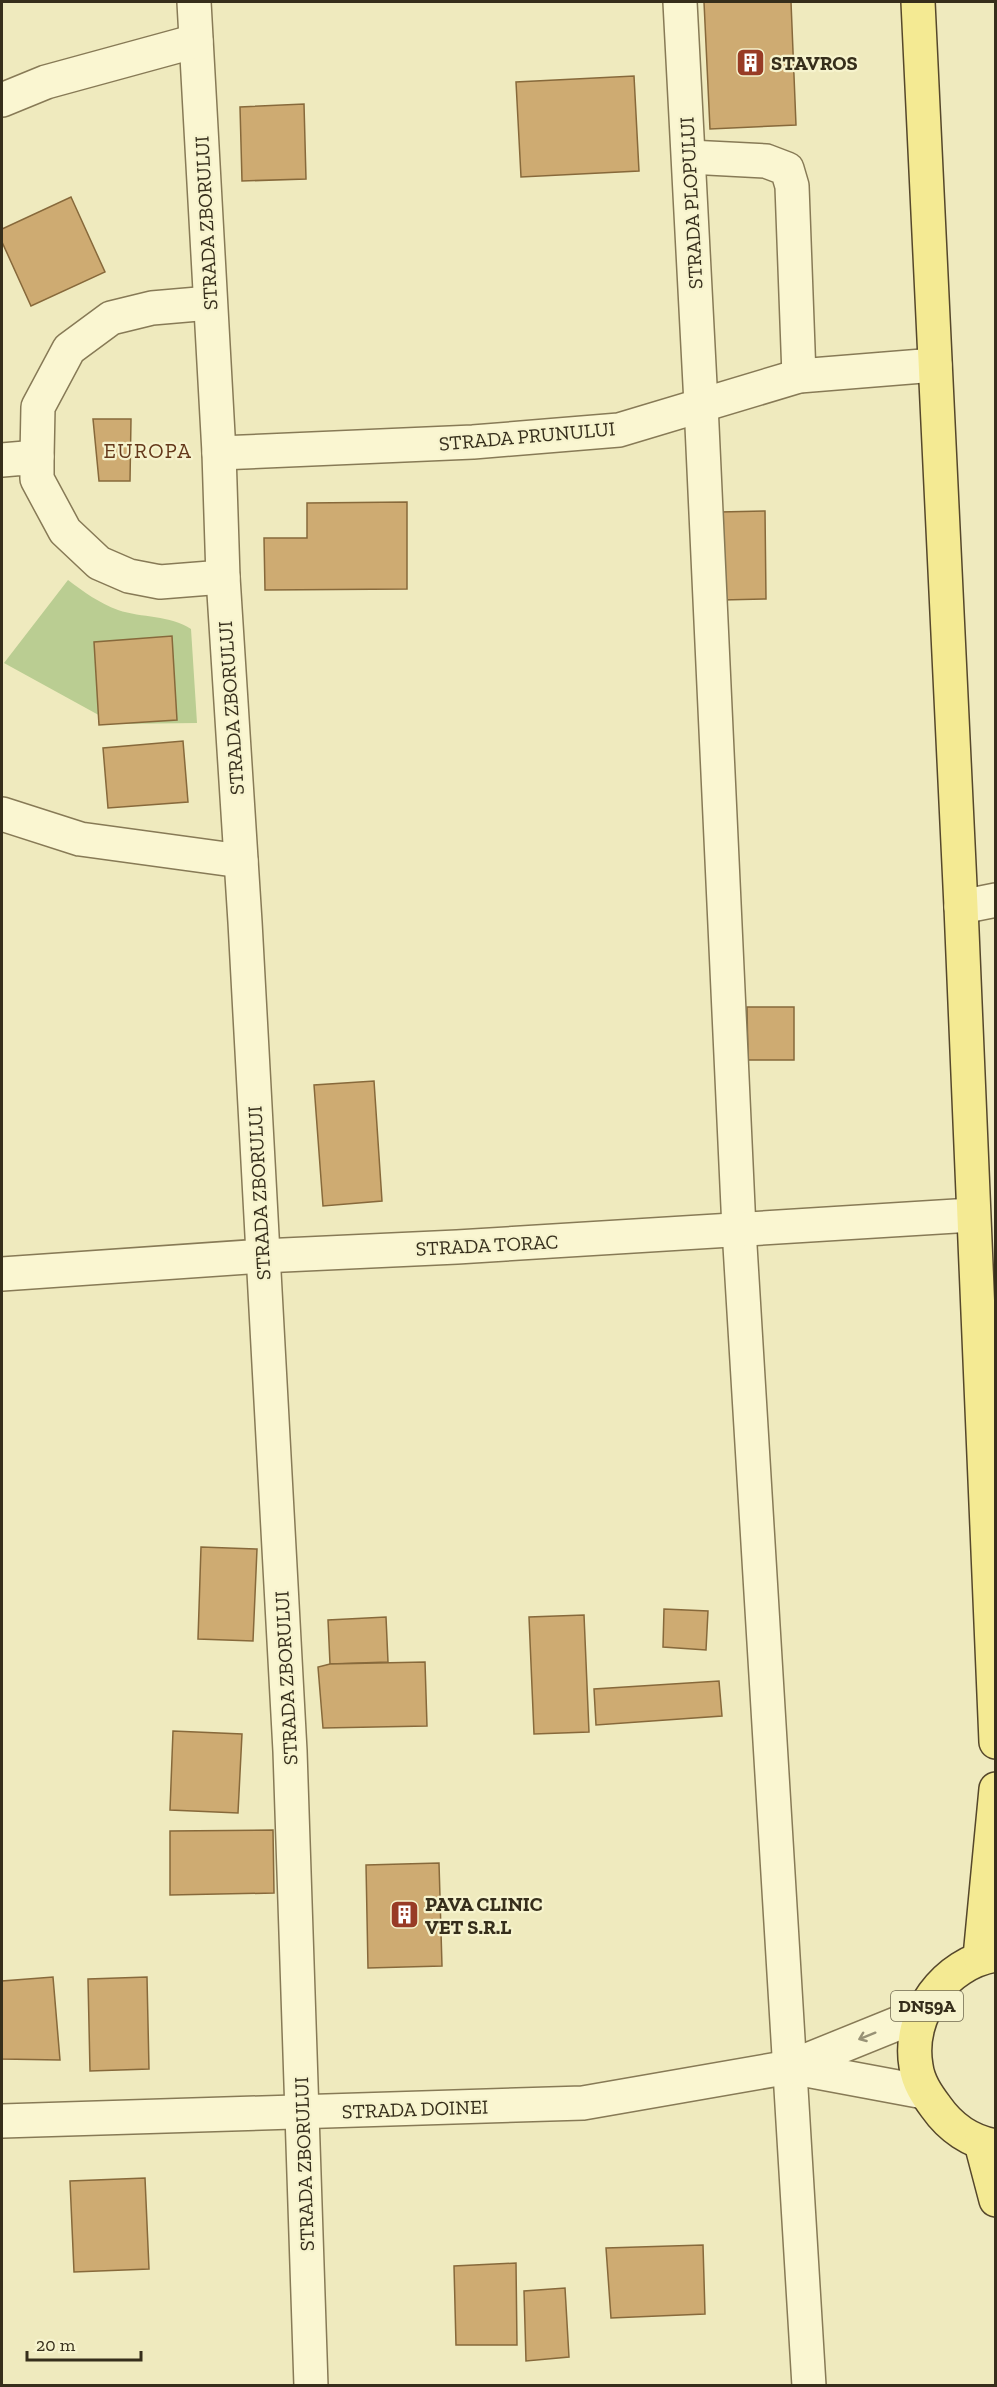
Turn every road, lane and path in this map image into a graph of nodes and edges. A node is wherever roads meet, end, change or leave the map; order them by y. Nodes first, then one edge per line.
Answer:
1 (194, 2) edge
2 (680, 2) edge
3 (918, 2) edge
4 (196, 41) junction
5 (2, 100) edge
6 (689, 157) junction
7 (210, 303) junction
8 (934, 364) junction
9 (799, 376) junction
10 (701, 404) junction
11 (219, 453) junction
12 (36, 457) junction
13 (2, 460) edge
14 (223, 577) junction
15 (2, 814) edge
16 (241, 861) junction
17 (996, 900) edge
18 (961, 907) junction
19 (972, 1215) junction
20 (739, 1228) junction
21 (262, 1256) junction
22 (2, 1274) edge
23 (996, 1742) edge
24 (996, 1790) edge
25 (988, 1956) edge
26 (921, 2014) junction
27 (790, 2067) junction
28 (924, 2092) junction
29 (303, 2113) junction
30 (2, 2121) edge
31 (988, 2145) edge
32 (996, 2200) edge
33 (311, 2385) edge
34 (809, 2385) edge

1 - 4 street, STRADA ZBORULUI
2 - 6 street, STRADA PLOPULUI
3 - 8 main road
4 - 5 street
4 - 7 street, STRADA ZBORULUI
6 - 9 street
6 - 10 street, STRADA PLOPULUI
7 - 11 street, STRADA ZBORULUI
7 - 12 street
8 - 9 street, STRADA PRUNULUI
8 - 18 main road
9 - 10 street, STRADA PRUNULUI
10 - 11 street, STRADA PRUNULUI
10 - 20 street, STRADA PLOPULUI
11 - 14 street, STRADA ZBORULUI
12 - 13 street
12 - 14 street
14 - 16 street, STRADA ZBORULUI
15 - 16 street
16 - 21 street, STRADA ZBORULUI
17 - 18 street
18 - 19 main road
19 - 20 street, STRADA TORAC
19 - 23 main road
20 - 21 street, STRADA TORAC
20 - 27 street, STRADA PLOPULUI
21 - 22 street, STRADA TORAC
21 - 29 street, STRADA ZBORULUI
24 - 25 main road, DN59A
25 - 26 main road, DN59A
26 -> 27 street, STRADA DOINEI
26 - 28 main road, DN59A
27 - 28 street, STRADA DOINEI
27 - 29 street, STRADA DOINEI
27 - 34 street, STRADA PLOPULUI
28 - 31 main road, DN59A
29 - 30 street, STRADA DOINEI
29 - 33 street, STRADA ZBORULUI
31 - 32 main road, DN59A

